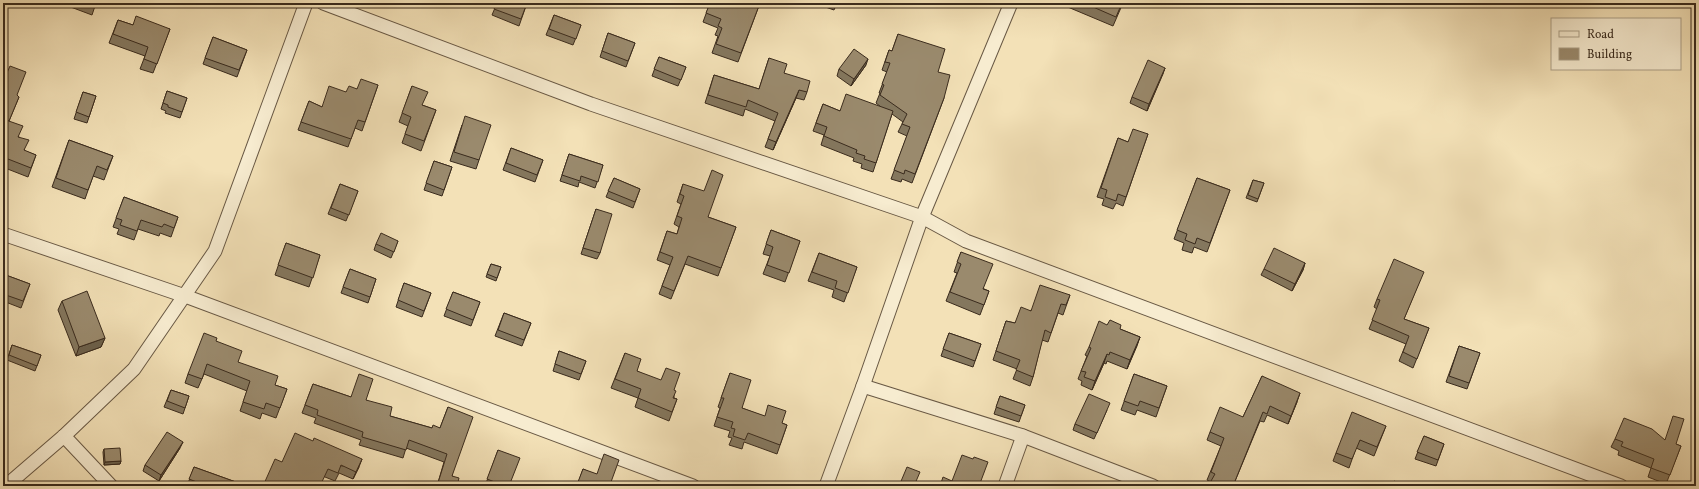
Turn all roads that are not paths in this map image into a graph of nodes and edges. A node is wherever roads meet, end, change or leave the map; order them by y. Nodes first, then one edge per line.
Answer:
1 (306, 3) edge
2 (323, 3) edge
3 (1011, 3) edge
4 (922, 217) junction
5 (3, 234) edge
6 (185, 296) junction
7 (863, 386) junction
8 (64, 436) junction
9 (1023, 436) junction
10 (6, 486) edge
11 (111, 486) edge
12 (694, 486) edge
13 (826, 486) edge
14 (1005, 486) edge
15 (1153, 486) edge
16 (1621, 486) edge

1 - 6 street
2 - 4 street
3 - 4 street
4 - 7 street
4 - 16 street
5 - 6 street
6 - 8 street
6 - 12 street
7 - 9 street
7 - 13 street
8 - 10 street
8 - 11 street
9 - 14 street
9 - 15 street

